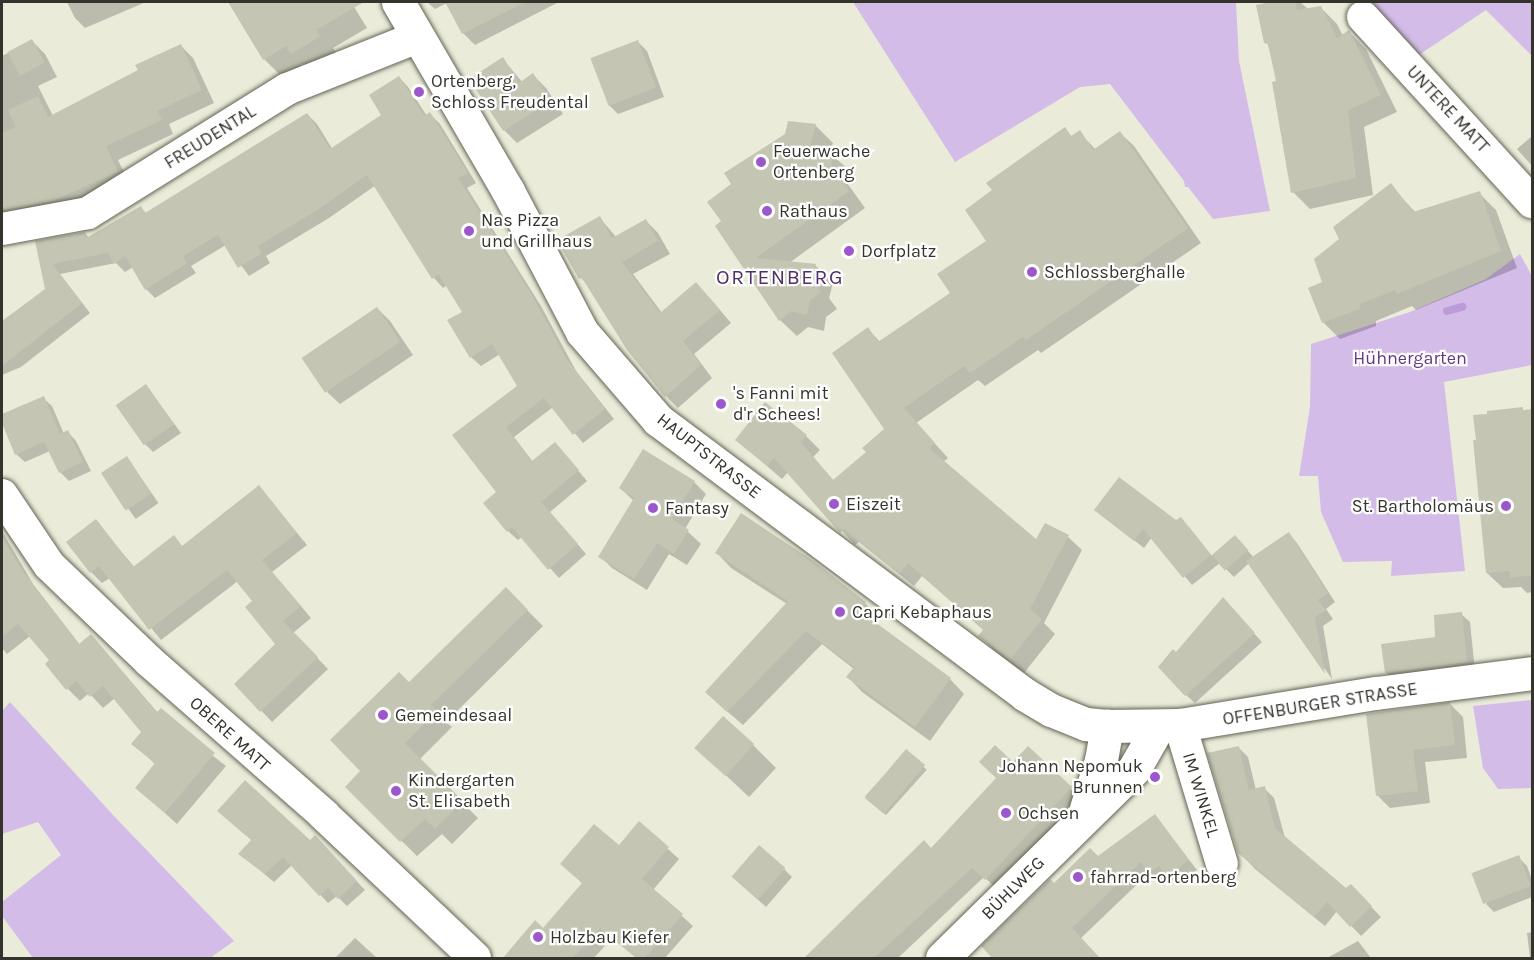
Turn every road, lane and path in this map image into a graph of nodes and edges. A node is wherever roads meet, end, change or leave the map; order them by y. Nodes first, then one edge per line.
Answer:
1 (398, 2) edge
2 (1363, 17) dead end
3 (418, 37) junction
4 (1533, 202) edge
5 (2, 229) edge
6 (2, 495) edge
7 (1533, 673) edge
8 (1107, 726) junction
9 (1169, 726) junction
10 (1083, 817) junction
11 (1222, 864) dead end
12 (475, 958) edge
13 (942, 958) edge

1 - 3 street, HAUPTSTRASSE
2 - 4 street, UNTERE MATT
3 - 5 street, FREUDENTAL
3 - 8 street, HAUPTSTRASSE
6 - 12 street, OBERE MATT
7 - 9 street, OFFENBURGER STRASSE
8 - 9 street, OFFENBURGER STRASSE
8 - 10 street, BÜHLWEG
9 - 10 street, BÜHLWEG
9 - 11 street, IM WINKEL
10 - 13 street, BÜHLWEG

